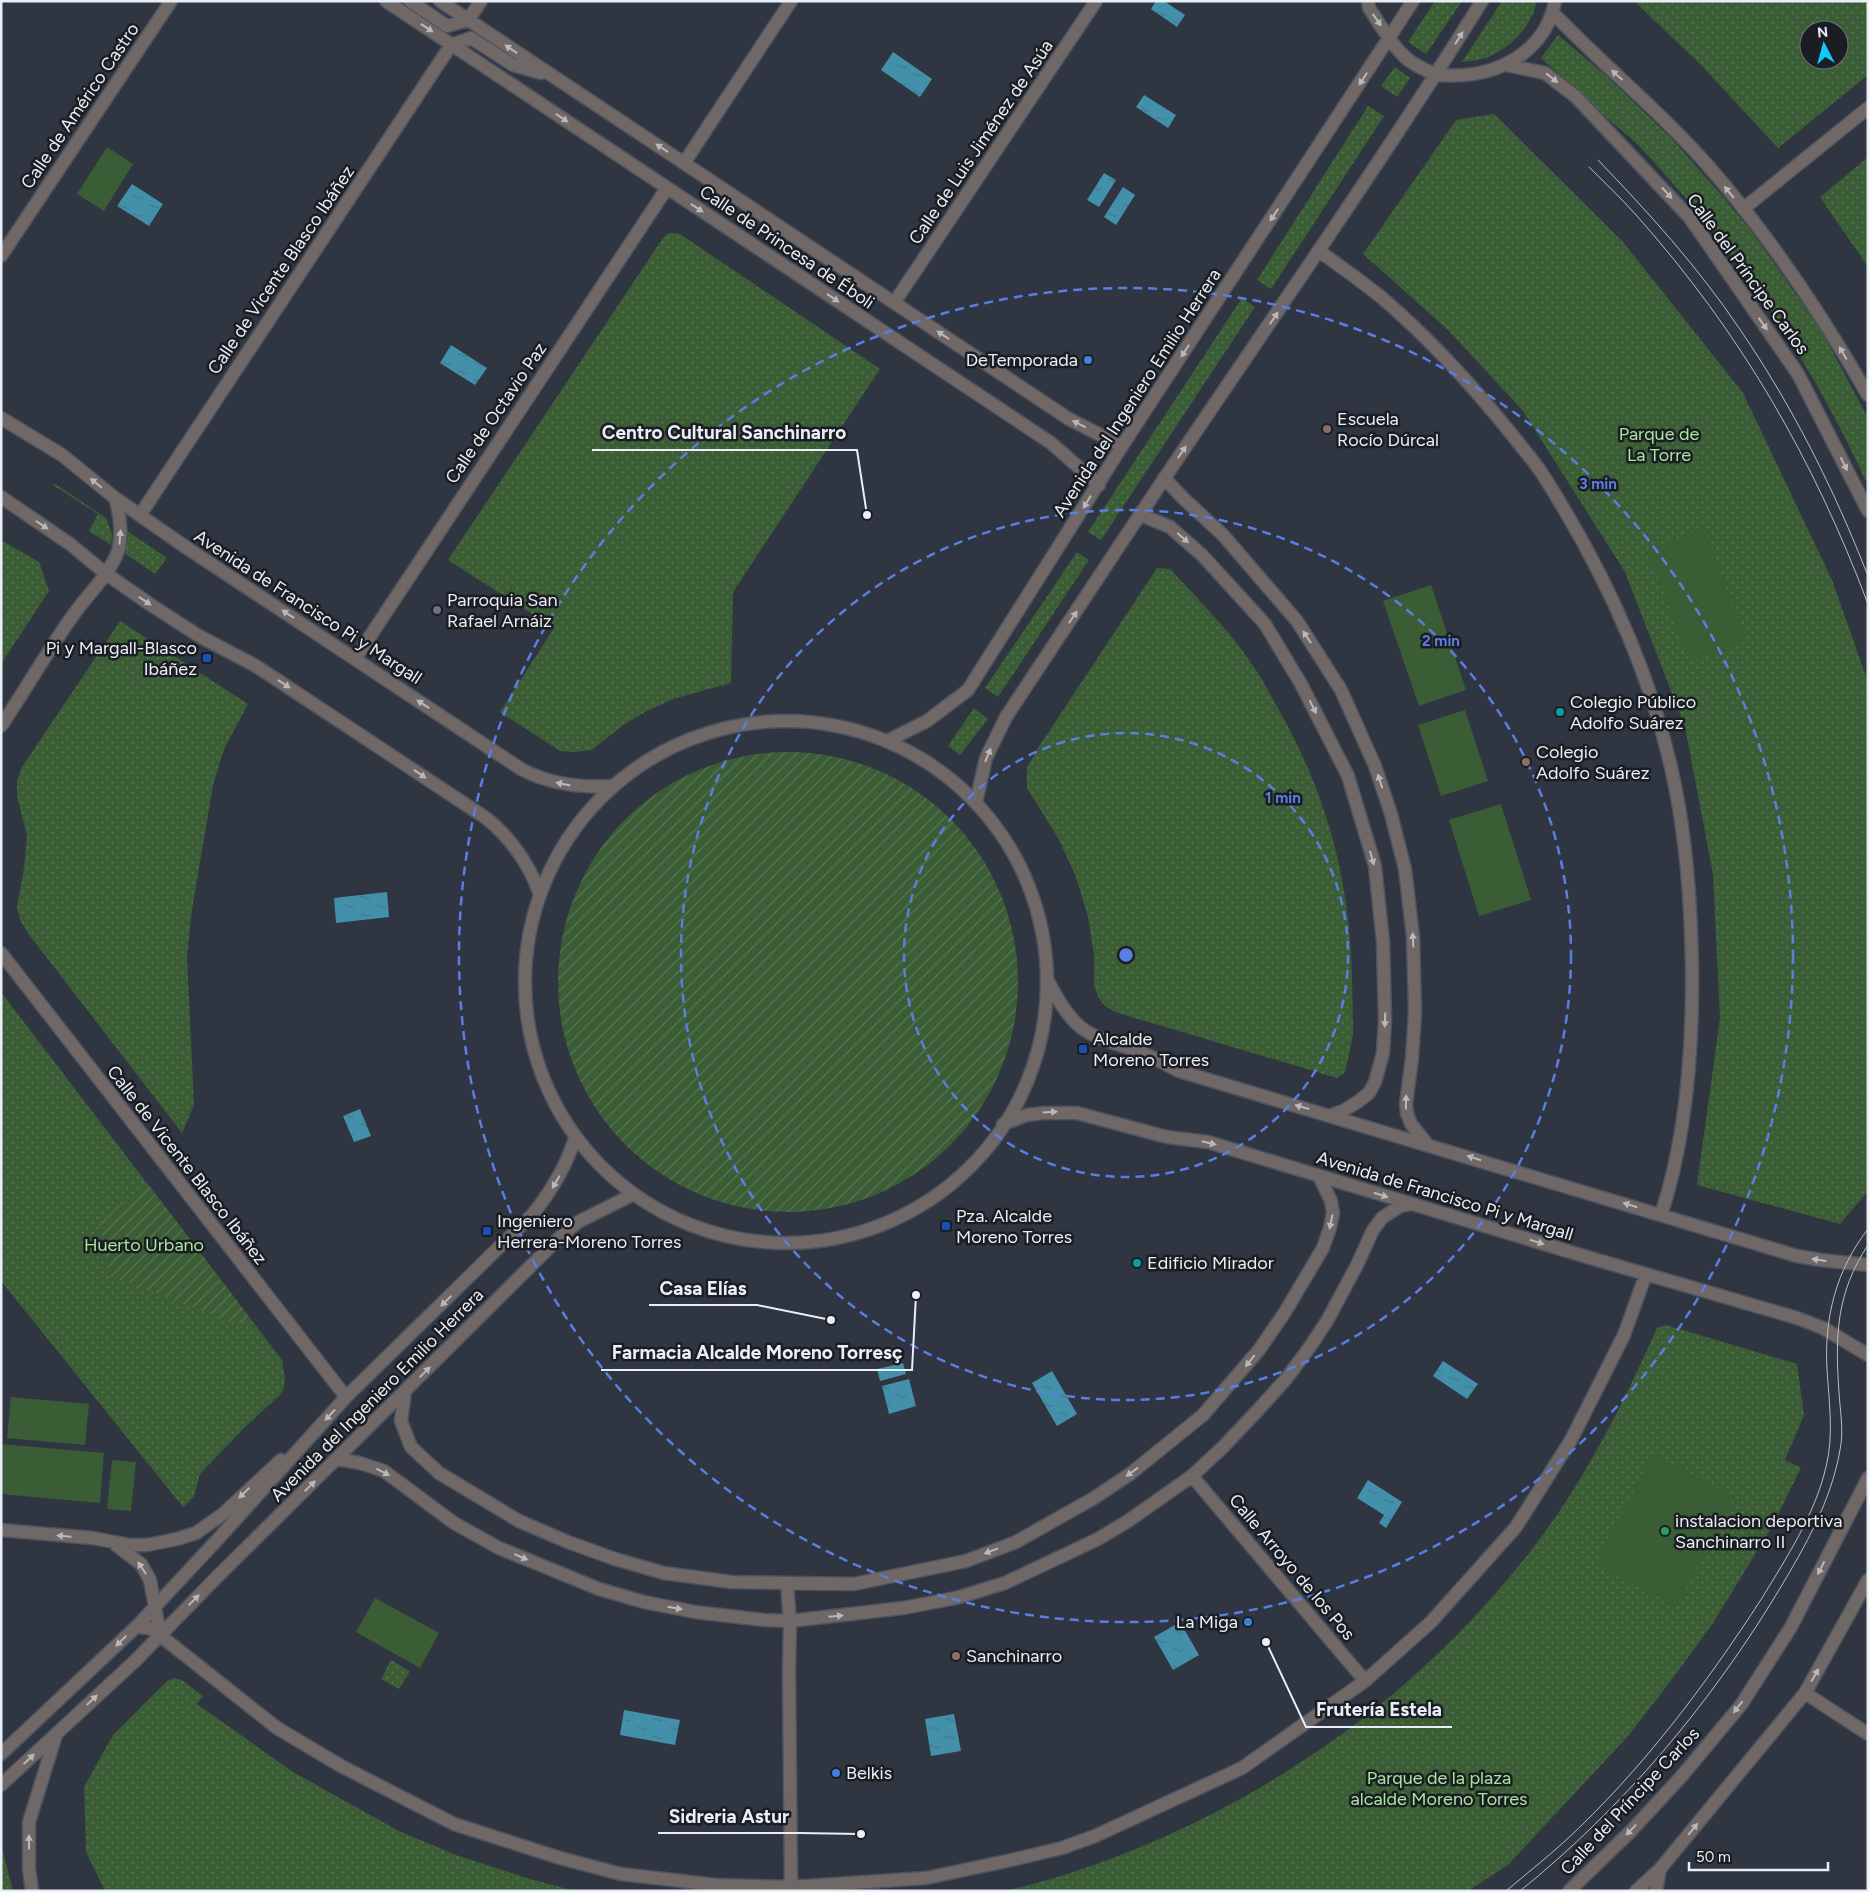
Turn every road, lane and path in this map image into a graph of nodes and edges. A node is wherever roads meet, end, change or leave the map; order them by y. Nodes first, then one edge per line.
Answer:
1 (171, 1) edge
2 (386, 1) edge
3 (410, 1) edge
4 (440, 1) edge
5 (481, 1) edge
6 (791, 1) edge
7 (1096, 1) edge
8 (1368, 1) edge
9 (1413, 1) edge
10 (1482, 1) edge
11 (1554, 7) edge
12 (468, 20) junction
13 (1390, 38) junction
14 (451, 45) junction
15 (1506, 65) junction
16 (1436, 75) junction
17 (552, 76) junction
18 (1868, 108) edge
19 (684, 163) junction
20 (667, 188) junction
21 (1743, 208) junction
22 (1319, 251) junction
23 (1, 256) edge
24 (894, 303) junction
25 (1868, 395) edge
26 (1, 418) edge
27 (1122, 446) junction
28 (1164, 478) junction
29 (1099, 485) junction
30 (1, 497) edge
31 (115, 498) junction
32 (1868, 511) edge
33 (1141, 514) junction
34 (140, 516) junction
35 (105, 573) junction
36 (355, 659) junction
37 (1, 726) edge
38 (889, 740) junction
39 (612, 786) junction
40 (976, 802) junction
41 (539, 892) junction
42 (1, 953) edge
43 (1048, 981) junction
44 (1332, 1115) junction
45 (1003, 1124) junction
46 (575, 1138) junction
47 (1426, 1144) junction
48 (1319, 1176) junction
49 (630, 1196) junction
50 (1410, 1204) junction
51 (1661, 1215) junction
52 (1868, 1264) edge
53 (1646, 1274) junction
54 (1868, 1355) edge
55 (405, 1392) junction
56 (346, 1397) junction
57 (308, 1438) junction
58 (337, 1459) junction
59 (1192, 1476) junction
60 (1868, 1478) edge
61 (1, 1530) edge
62 (112, 1542) junction
63 (1868, 1580) edge
64 (787, 1584) junction
65 (156, 1606) junction
66 (790, 1621) junction
67 (137, 1626) junction
68 (160, 1634) junction
69 (1365, 1681) junction
70 (1805, 1693) junction
71 (57, 1733) junction
72 (1868, 1734) edge
73 (1, 1754) edge
74 (1, 1785) edge
75 (1660, 1869) junction
76 (791, 1887) junction
77 (32, 1891) edge
78 (1570, 1891) edge
79 (1636, 1891) edge
80 (1656, 1891) edge

1 - 23 street, Calle de Américo Castro
2 -> 14 street, Calle de Princesa de Éboli
3 - 12 street
4 - 12 street, Calle de Princesa de Éboli
5 - 12 street
6 - 19 street
7 - 24 street, Calle de Luis Jiménez de Asúa
8 -> 13 street
9 - 13 street, Avenida del Ingeniero Emilio Herrera
16 -> 10 street
11 - 15 street
21 -> 11 street, Calle del Príncipe Carlos
17 -> 12 street, Calle de Princesa de Éboli
13 - 16 street
13 -> 27 street, Avenida del Ingeniero Emilio Herrera
14 - 17 street, Calle de Princesa de Éboli
14 -> 20 street, Calle de Princesa de Éboli
14 - 34 street, Calle de Vicente Blasco Ibáñez
15 - 16 street
15 -> 32 street, Calle del Príncipe Carlos
16 - 22 street
19 -> 17 street, Calle de Princesa de Éboli
18 - 21 street
19 - 24 street, Calle de Princesa de Éboli
20 -> 29 street, Calle de Princesa de Éboli
20 - 36 street, Calle de Octavio Paz
25 -> 21 street, Calle del Príncipe Carlos
28 -> 22 street
22 - 51 street
27 -> 24 street, Calle de Princesa de Éboli
31 -> 26 street, Avenida de Francisco Pi y Margall
27 - 29 street, Avenida del Ingeniero Emilio Herrera
28 - 33 street
47 -> 28 street
29 -> 38 street, Avenida del Ingeniero Emilio Herrera
30 -> 35 street
31 - 34 street, Avenida de Francisco Pi y Margall
35 -> 31 street
40 -> 33 street
33 -> 44 street
36 -> 34 street, Avenida de Francisco Pi y Margall
35 - 37 street
35 -> 41 street
39 -> 36 street, Avenida de Francisco Pi y Margall
38 - 39 street
38 - 40 street
39 - 41 street
40 - 43 street
41 - 46 street
42 - 56 street, Calle de Vicente Blasco Ibáñez
44 -> 43 street
43 - 45 street
44 - 47 street
45 -> 48 street, Avenida de Francisco Pi y Margall
45 - 49 street
46 - 49 street
46 -> 56 street, Avenida del Ingeniero Emilio Herrera
51 -> 47 street
48 -> 50 street, Avenida de Francisco Pi y Margall
48 -> 64 street
55 -> 49 street, Avenida del Ingeniero Emilio Herrera
50 -> 53 street, Avenida de Francisco Pi y Margall
50 - 59 street
52 -> 51 street
53 - 54 street, Avenida de Francisco Pi y Margall
53 - 69 street
55 - 58 street, Avenida del Ingeniero Emilio Herrera
55 - 64 street
56 -> 57 street, Avenida del Ingeniero Emilio Herrera
57 -> 62 street, Avenida del Ingeniero Emilio Herrera
57 - 65 street, Avenida del Ingeniero Emilio Herrera
58 -> 66 street
68 -> 58 street, Avenida del Ingeniero Emilio Herrera
66 -> 59 street
59 - 69 street, Calle Arroyo de los Pos
60 -> 78 street, Calle del Príncipe Carlos
62 -> 61 street, Avenida del Ingeniero Emilio Herrera
65 -> 62 street
70 -> 63 street
64 - 66 street
65 - 67 street, Avenida del Ingeniero Emilio Herrera
65 - 68 street
66 - 76 street
67 - 68 street
67 -> 73 street, Avenida del Ingeniero Emilio Herrera
71 -> 68 street, Avenida del Ingeniero Emilio Herrera
68 - 76 street
69 - 76 street
70 - 72 street
75 -> 70 street
74 -> 71 street, Avenida del Ingeniero Emilio Herrera
77 -> 71 street
75 - 79 street
75 - 80 street

